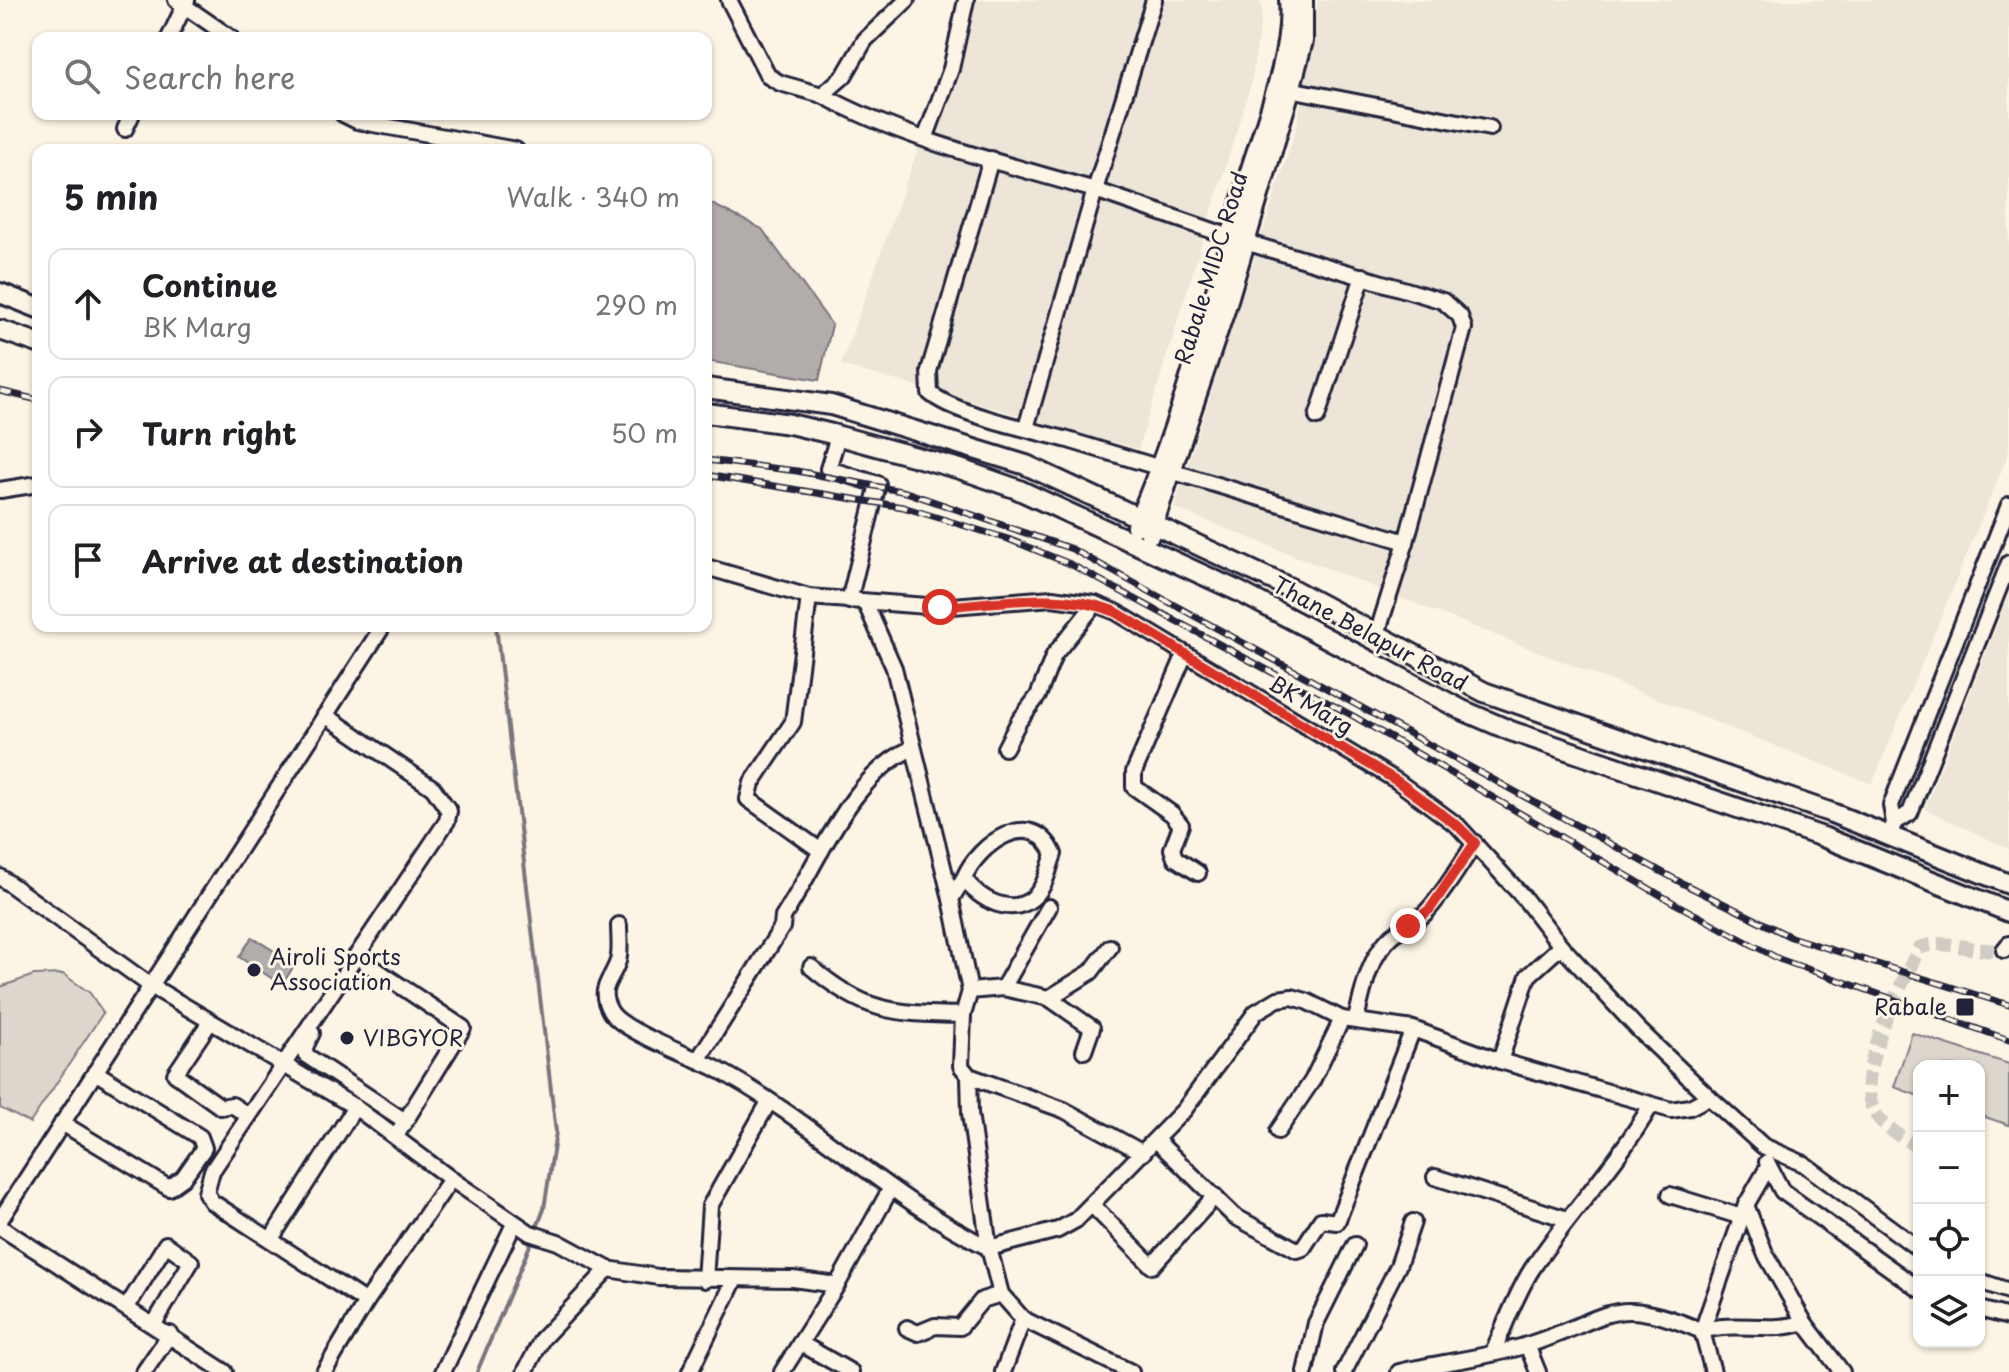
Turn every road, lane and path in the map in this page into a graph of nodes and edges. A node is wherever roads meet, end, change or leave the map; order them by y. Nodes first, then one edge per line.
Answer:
1 (907, 0) edge
2 (966, 0) edge
3 (1154, 0) edge
4 (1289, 0) edge
5 (1303, 0) edge
6 (183, 2) edge
7 (735, 3) edge
8 (171, 32) edge
9 (223, 32) edge
10 (1283, 88) junction
11 (822, 95) junction
12 (129, 120) edge
13 (355, 120) edge
14 (1490, 128) dead end
15 (125, 129) dead end
16 (925, 139) junction
17 (483, 144) edge
18 (991, 159) junction
19 (1095, 190) junction
20 (1238, 240) junction
21 (1363, 276) junction
22 (0, 293) edge
23 (0, 305) edge
24 (32, 307) edge
25 (32, 309) edge
26 (0, 330) edge
27 (0, 342) edge
28 (32, 342) edge
29 (32, 344) edge
30 (712, 389) edge
31 (712, 414) edge
32 (1317, 417) dead end
33 (1026, 428) junction
34 (838, 436) junction
35 (1165, 469) junction
36 (32, 485) edge
37 (0, 490) edge
38 (2008, 508) edge
39 (1147, 519) junction
40 (1406, 542) junction
41 (1137, 543) junction
42 (2009, 563) edge
43 (712, 569) edge
44 (809, 597) junction
45 (849, 601) junction
46 (865, 602) junction
47 (1095, 604) junction
48 (379, 632) edge
49 (1377, 634) junction
50 (1185, 654) junction
51 (325, 715) junction
52 (913, 748) junction
53 (1005, 748) dead end
54 (1892, 829) junction
55 (1475, 843) junction
56 (821, 851) junction
57 (1198, 873) dead end
58 (0, 877) edge
59 (964, 878) junction
60 (2009, 884) edge
61 (951, 899) junction
62 (1049, 907) dead end
63 (2009, 912) edge
64 (619, 925) dead end
65 (1561, 946) junction
66 (1110, 947) dead end
67 (356, 956) junction
68 (811, 967) dead end
69 (151, 986) junction
70 (1003, 988) junction
71 (970, 991) junction
72 (1049, 998) junction
73 (336, 1000) dead end
74 (963, 1015) junction
75 (1349, 1019) junction
76 (210, 1022) junction
77 (1413, 1029) junction
78 (1084, 1051) dead end
79 (698, 1060) junction
80 (1500, 1061) junction
81 (284, 1063) junction
82 (95, 1072) junction
83 (969, 1076) junction
84 (355, 1088) junction
85 (1709, 1097) junction
86 (769, 1102) junction
87 (351, 1105) junction
88 (1651, 1105) junction
89 (249, 1116) junction
90 (405, 1121) junction
91 (62, 1123) junction
92 (1278, 1131) dead end
93 (396, 1136) junction
94 (1156, 1140) junction
95 (1763, 1146) junction
96 (1143, 1153) junction
97 (1768, 1167) junction
98 (1435, 1177) dead end
99 (451, 1179) junction
100 (891, 1188) junction
101 (1670, 1195) dead end
102 (1215, 1196) junction
103 (1092, 1205) junction
104 (1744, 1211) junction
105 (1567, 1219) junction
106 (0, 1220) edge
107 (1413, 1222) dead end
108 (514, 1224) junction
109 (0, 1227) edge
110 (271, 1239) junction
111 (1355, 1245) dead end
112 (1913, 1245) edge
113 (989, 1248) junction
114 (608, 1269) junction
115 (735, 1279) junction
116 (705, 1280) junction
117 (1985, 1283) edge
118 (837, 1285) junction
119 (1913, 1285) edge
120 (2009, 1291) edge
121 (1001, 1294) junction
122 (366, 1302) junction
123 (127, 1307) junction
124 (1985, 1311) edge
125 (2009, 1317) edge
126 (1023, 1319) junction
127 (1804, 1322) junction
128 (154, 1324) junction
129 (907, 1328) dead end
130 (1702, 1331) junction
131 (170, 1334) junction
132 (800, 1343) junction
133 (1527, 1345) junction
134 (1493, 1352) junction
135 (144, 1372) edge
136 (225, 1372) edge
137 (324, 1372) edge
138 (443, 1372) edge
139 (525, 1372) edge
140 (690, 1372) edge
141 (782, 1372) edge
142 (851, 1372) edge
143 (1003, 1372) edge
144 (1131, 1372) edge
145 (1305, 1372) edge
146 (1344, 1372) edge
147 (1399, 1372) edge
148 (1538, 1372) edge
149 (1713, 1372) edge
150 (1842, 1372) edge

1 - 11 street
2 - 16 street
3 - 19 street
4 - 10 main road, Rabale MIDC Road
5 - 10 main road, Rabale MIDC Road
6 - 8 street
6 - 9 street
7 - 11 street
10 - 14 street
10 - 20 main road, Rabale MIDC Road
11 - 16 street
12 - 15 street
13 - 17 street
16 - 18 street
18 - 19 street
18 - 33 street
19 - 20 street
19 - 33 street
20 - 21 street
20 - 35 main road, Rabale MIDC Road
21 - 32 street
21 - 40 street
22 - 24 main road
23 - 25 main road
26 - 28 main road
27 - 29 main road
30 - 39 main road, Thane Belapur Road
31 - 34 main road, Thane Belapur Road
33 - 35 street
34 - 41 main road, Thane Belapur Road
34 - 45 street
35 - 39 main road, Rabale MIDC Road
35 - 40 street
36 - 37 street
38 - 54 street
39 - 41 main road, Rabale MIDC Road
39 - 49 main road, Thane Belapur Road
40 - 49 street
41 - 63 main road, Thane Belapur Road
42 - 54 street
43 - 44 street, BK Marg
44 - 45 street, BK Marg
44 - 56 street
45 - 46 street, BK Marg
46 - 47 street, BK Marg
46 - 52 street
47 - 50 street, BK Marg
47 - 53 street
48 - 51 street
49 - 54 main road, Thane Belapur Road
50 - 55 street, BK Marg
50 - 57 street
51 - 67 street
51 - 69 street
52 - 56 street
52 - 61 street
54 - 60 main road, Thane Belapur Road
55 - 65 street, BK Marg
55 - 75 street
56 - 79 street
58 - 69 street
59 - 59 street
59 - 61 street
61 - 71 street
62 - 70 street
64 - 79 street
65 - 80 street
65 - 85 street, BK Marg
66 - 72 street
67 - 81 street
67 - 90 street
68 - 74 street
69 - 76 street
69 - 82 street
70 - 71 street
70 - 72 street
71 - 74 street
72 - 78 street
73 - 84 street
74 - 83 street
75 - 77 street
75 - 92 street
75 - 94 street
76 - 81 street
76 - 89 street
77 - 80 street
77 - 102 street
79 - 86 street
80 - 88 street
81 - 87 street
81 - 89 street
82 - 91 street
82 - 91 street
83 - 96 street
83 - 113 street
84 - 87 street
84 - 90 street
85 - 88 street
85 - 95 street, BK Marg
86 - 100 street
86 - 116 street
87 - 93 street
87 - 110 street
88 - 105 street
89 - 110 street
90 - 93 street
91 - 106 street
93 - 99 street
94 - 96 street
94 - 102 street
95 - 97 street
95 - 112 street, BK Marg
96 - 103 street
97 - 104 street
97 - 119 street
98 - 105 street
99 - 108 street
99 - 122 street
100 - 113 street
100 - 118 street
101 - 104 street
102 - 103 street
103 - 113 street
104 - 127 street
104 - 130 street
105 - 134 street
107 - 146 street
108 - 114 street
108 - 138 street
109 - 123 street
110 - 122 street
111 - 145 street
113 - 121 street
114 - 116 street
114 - 139 street
115 - 116 street
115 - 118 street
115 - 140 street
117 - 120 street
118 - 132 street
121 - 126 street
121 - 129 street
122 - 137 street
123 - 128 street
123 - 128 street
124 - 125 street
126 - 143 street
126 - 144 street
127 - 130 street
127 - 150 street
128 - 131 street
130 - 133 street
130 - 149 street
131 - 135 street
131 - 136 street
132 - 141 street
132 - 142 street
133 - 134 street
133 - 148 street
134 - 147 street

